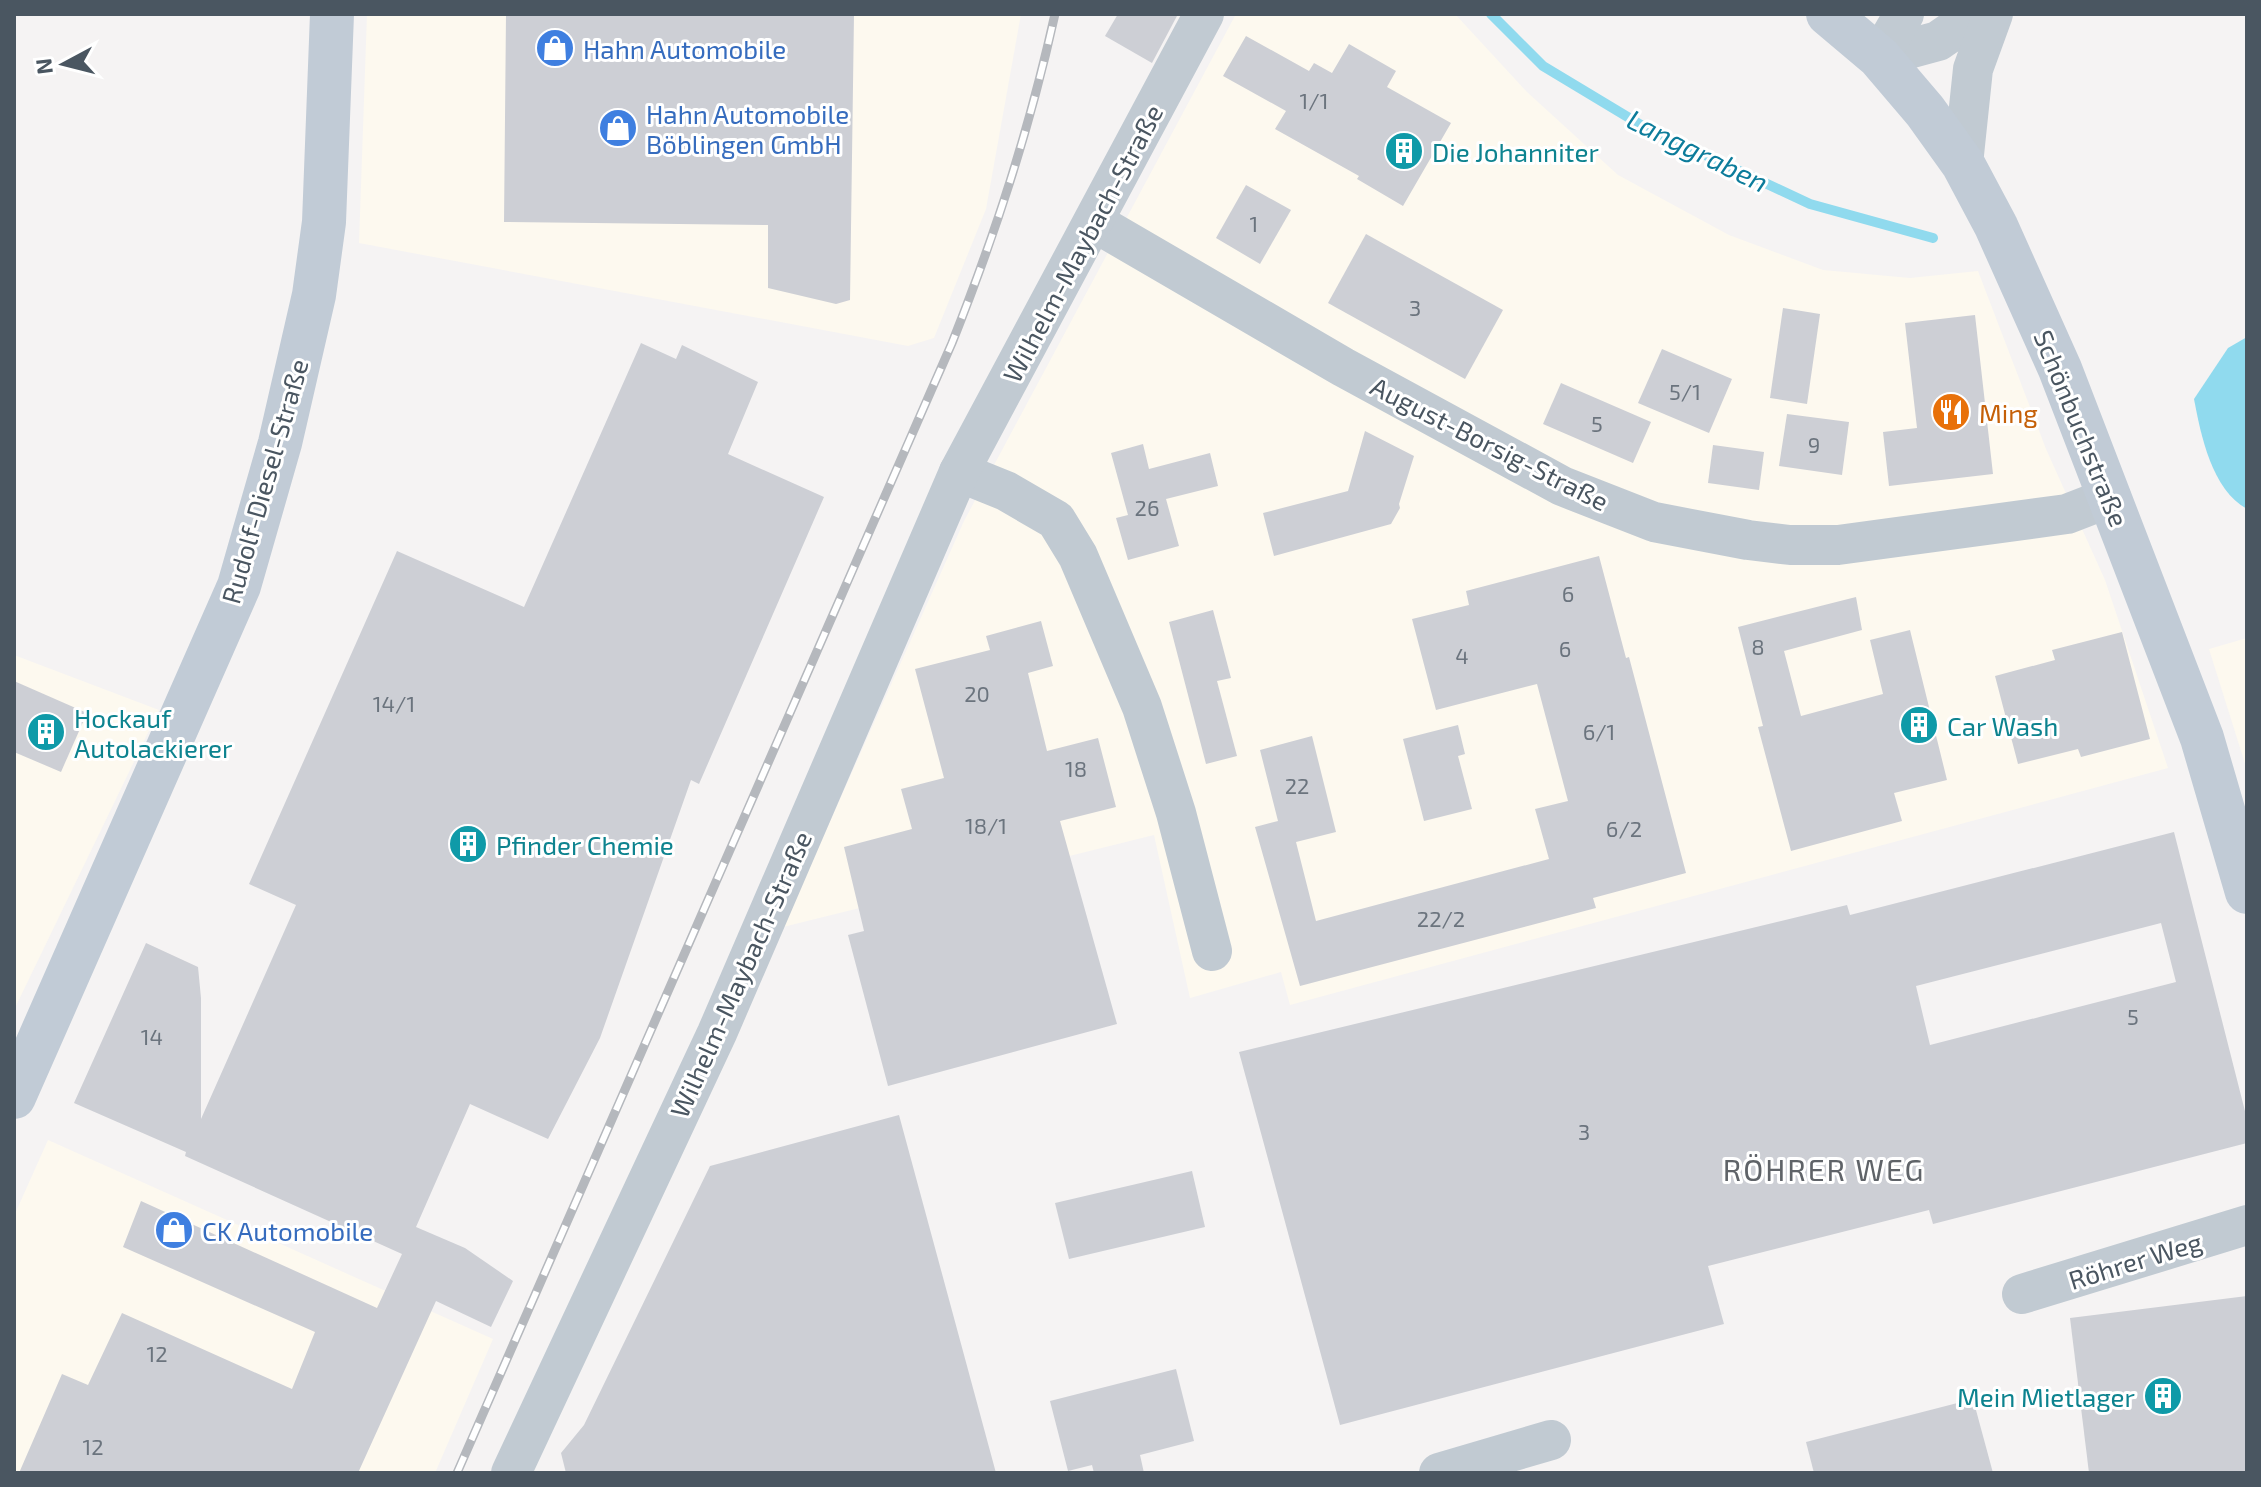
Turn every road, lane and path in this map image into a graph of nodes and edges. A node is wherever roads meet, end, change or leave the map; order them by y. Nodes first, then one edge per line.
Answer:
1 (332, 14) edge
2 (1204, 14) edge
3 (1828, 14) edge
4 (1904, 14) edge
5 (1977, 14) edge
6 (1993, 14) edge
7 (1879, 57) junction
8 (1963, 164) junction
9 (1094, 222) junction
10 (959, 472) junction
11 (2111, 497) junction
12 (2247, 892) edge
13 (1212, 951) dead end
14 (14, 1097) edge
15 (2247, 1225) edge
16 (2022, 1294) dead end
17 (1551, 1440) dead end
18 (511, 1473) edge
19 (1439, 1473) edge

1 - 14 street, Rudolf-Diesel-Straße
2 - 9 street, Wilhelm-Maybach-Straße
3 - 7 street, Schönbuchstraße
4 - 7 street
5 - 7 street
6 - 8 street
7 - 8 street, Schönbuchstraße
8 - 11 street, Schönbuchstraße
9 - 10 street, Wilhelm-Maybach-Straße
9 - 11 street, August-Borsig-Straße
10 - 13 street
10 - 18 street, Wilhelm-Maybach-Straße
11 - 12 street, Schönbuchstraße
15 - 16 street, Röhrer Weg
17 - 19 street

